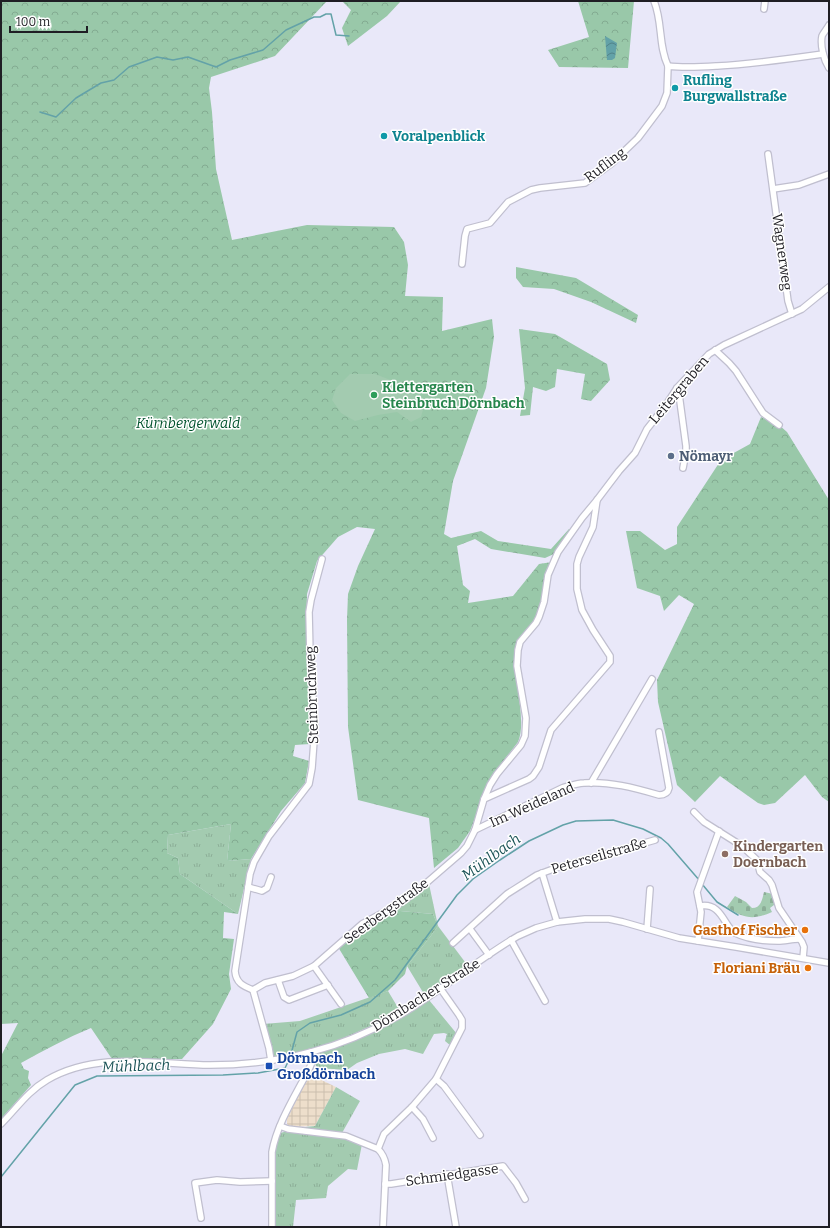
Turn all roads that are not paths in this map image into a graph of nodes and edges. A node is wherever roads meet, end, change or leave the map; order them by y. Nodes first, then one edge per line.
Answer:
1 (654, 1) edge
2 (765, 1) edge
3 (764, 9) dead end
4 (829, 25) edge
5 (823, 54) junction
6 (668, 66) junction
7 (829, 68) edge
8 (768, 154) dead end
9 (829, 174) edge
10 (773, 189) junction
11 (462, 264) dead end
12 (829, 287) edge
13 (792, 314) junction
14 (715, 350) junction
15 (677, 388) junction
16 (779, 425) dead end
17 (682, 468) dead end
18 (597, 500) junction
19 (322, 559) dead end
20 (652, 679) dead end
21 (658, 732) dead end
22 (591, 783) junction
23 (484, 799) junction
24 (694, 812) dead end
25 (475, 830) junction
26 (719, 832) junction
27 (655, 840) dead end
28 (542, 873) junction
29 (271, 878) dead end
30 (248, 887) junction
31 (650, 889) dead end
32 (700, 906) junction
33 (557, 922) junction
34 (470, 929) junction
35 (647, 929) junction
36 (799, 939) junction
37 (511, 940) junction
38 (698, 941) junction
39 (453, 943) dead end
40 (489, 955) junction
41 (802, 958) junction
42 (829, 963) edge
43 (314, 966) junction
44 (278, 980) junction
45 (328, 985) junction
46 (440, 988) junction
47 (253, 990) junction
48 (545, 1001) dead end
49 (341, 1004) dead end
50 (311, 1052) junction
51 (271, 1061) junction
52 (436, 1079) junction
53 (412, 1107) junction
54 (1, 1124) edge
55 (280, 1126) junction
56 (480, 1135) dead end
57 (433, 1138) dead end
58 (378, 1149) junction
59 (447, 1174) junction
60 (272, 1181) junction
61 (385, 1184) junction
62 (526, 1199) dead end
63 (201, 1218) dead end
64 (272, 1227) edge
65 (383, 1227) edge
66 (456, 1227) edge

1 - 6 street
2 - 3 street
4 - 5 street
5 - 6 street
5 - 7 street
6 - 11 street, Rufling
8 - 10 street, Wagnerweg
9 - 10 street
10 - 13 street, Wagnerweg
12 - 13 street, Leitergraben
13 - 14 street, Leitergraben
14 - 15 street, Leitergraben
14 - 16 street
15 - 17 street
15 - 18 street, Leitergraben
18 - 23 street, Leitergraben
18 - 23 street
19 - 30 street, Steinbruchweg
20 - 22 street, Im Weideland
21 - 22 street, Im Weideland
22 - 25 street, Im Weideland
23 - 25 street, Seerbergstraße
24 - 26 street
25 - 43 street, Seerbergstraße
26 - 32 street
26 - 36 street
27 - 28 street, Peterseilstraße
28 - 33 street, Peterseilstraße
28 - 34 street, Peterseilstraße
29 - 30 street
30 - 47 street, Steinbruchweg
31 - 35 street
32 - 36 street
32 - 38 street
33 - 35 street, Dörnbacher Straße
33 - 37 street, Dörnbacher Straße
34 - 39 street, Peterseilstraße
34 - 40 street
35 - 38 street, Dörnbacher Straße
36 - 41 street
37 - 40 street, Dörnbacher Straße
37 - 48 street
38 - 41 street, Dörnbacher Straße
40 - 46 street, Dörnbacher Straße
41 - 42 street, Dörnbacher Straße
43 - 44 street, Seerbergstraße
43 - 45 street
44 - 45 street
44 - 47 street, Seerbergstraße
45 - 49 street
46 - 50 street, Dörnbacher Straße
46 - 52 street
47 - 51 street
50 - 51 street, Dörnbacher Straße
50 - 55 street
51 - 54 street, Dörnbacher Straße
52 - 53 street
52 - 56 street
53 - 57 street
53 - 58 street
55 - 58 street
55 - 60 street
58 - 61 street, Schmiedgasse
59 - 61 street, Schmiedgasse
59 - 62 street, Schmiedgasse
59 - 66 street
60 - 63 street
60 - 64 street
61 - 65 street, Schmiedgasse

